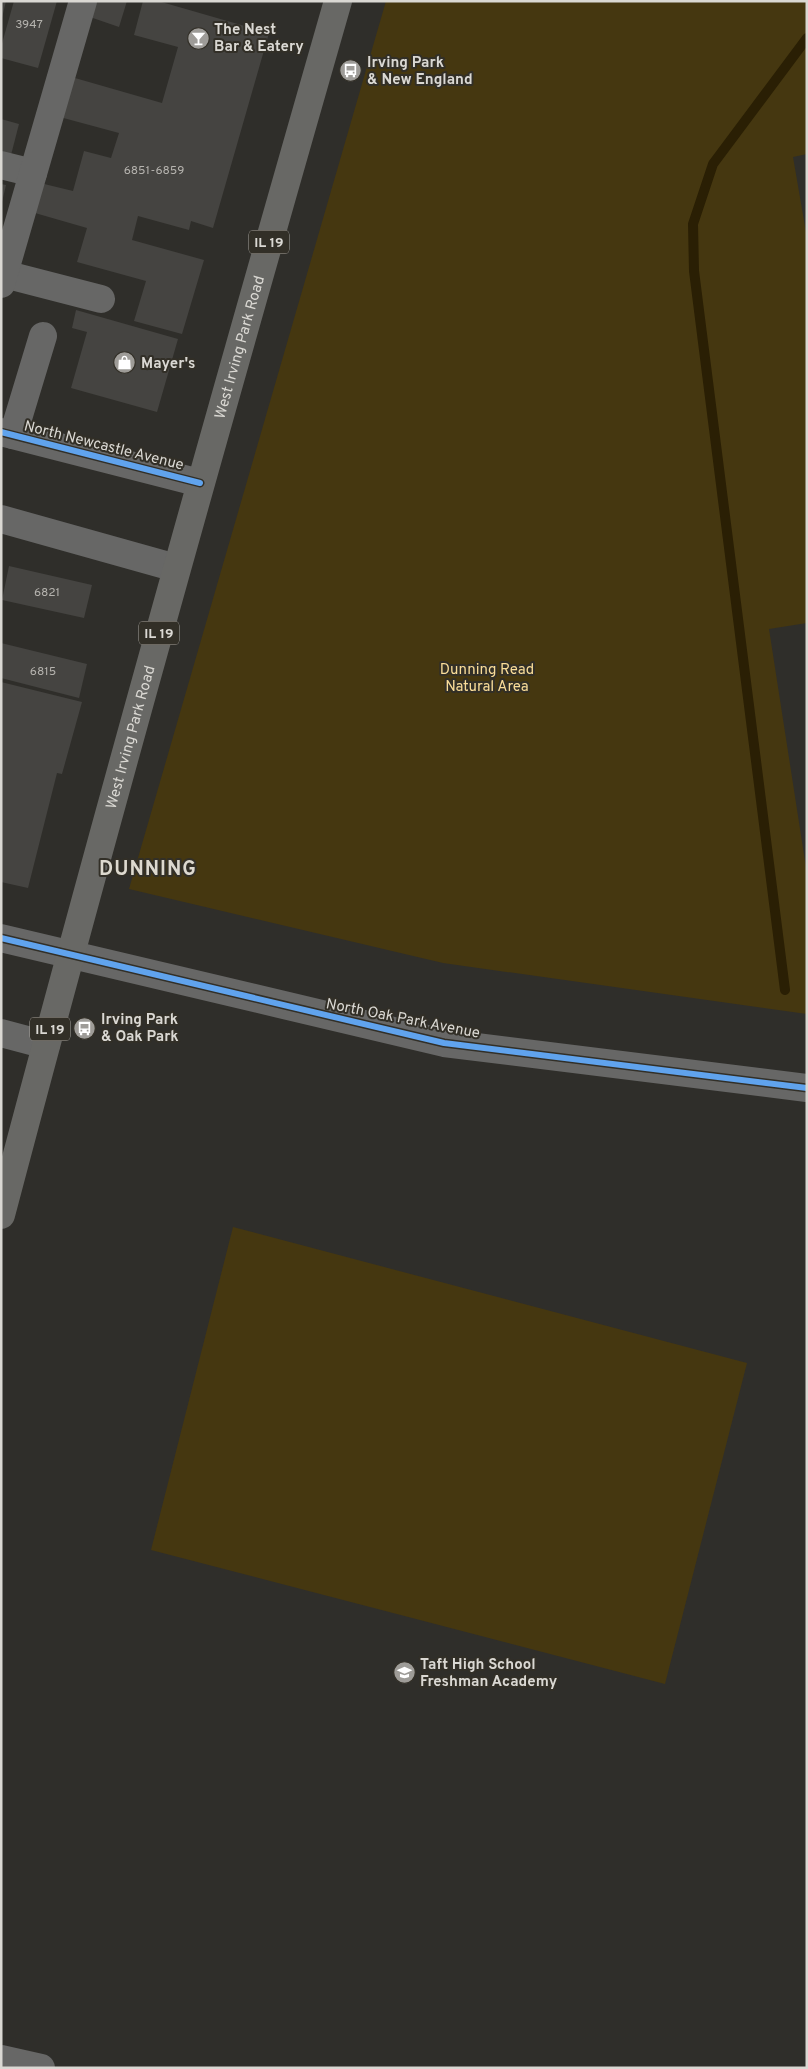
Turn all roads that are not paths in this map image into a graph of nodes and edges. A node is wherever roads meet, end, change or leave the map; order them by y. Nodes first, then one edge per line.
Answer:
1 (83, 1) edge
2 (335, 2) edge
3 (1, 165) edge
4 (33, 173) junction
5 (3, 279) edge
6 (101, 299) dead end
7 (43, 336) dead end
8 (7, 433) edge
9 (200, 483) junction
10 (1, 519) edge
11 (176, 568) junction
12 (1, 938) edge
13 (70, 955) junction
14 (1, 1033) edge
15 (46, 1045) junction
16 (807, 1088) edge
17 (3, 1200) edge
18 (1, 2059) edge
19 (41, 2068) edge

1 - 4 street
2 - 9 main road, West Irving Park Road / IL 19
3 - 4 street
4 - 5 street
5 - 6 street
7 - 8 street
8 - 9 street, North Newcastle Avenue
9 - 11 main road, West Irving Park Road / IL 19
10 - 11 street
11 - 13 main road, West Irving Park Road / IL 19
12 - 13 street, North Oak Park Avenue
13 - 15 main road, West Irving Park Road / IL 19
13 - 16 street, North Oak Park Avenue
14 - 15 street
15 - 17 main road, West Irving Park Road / IL 19
18 - 19 street

